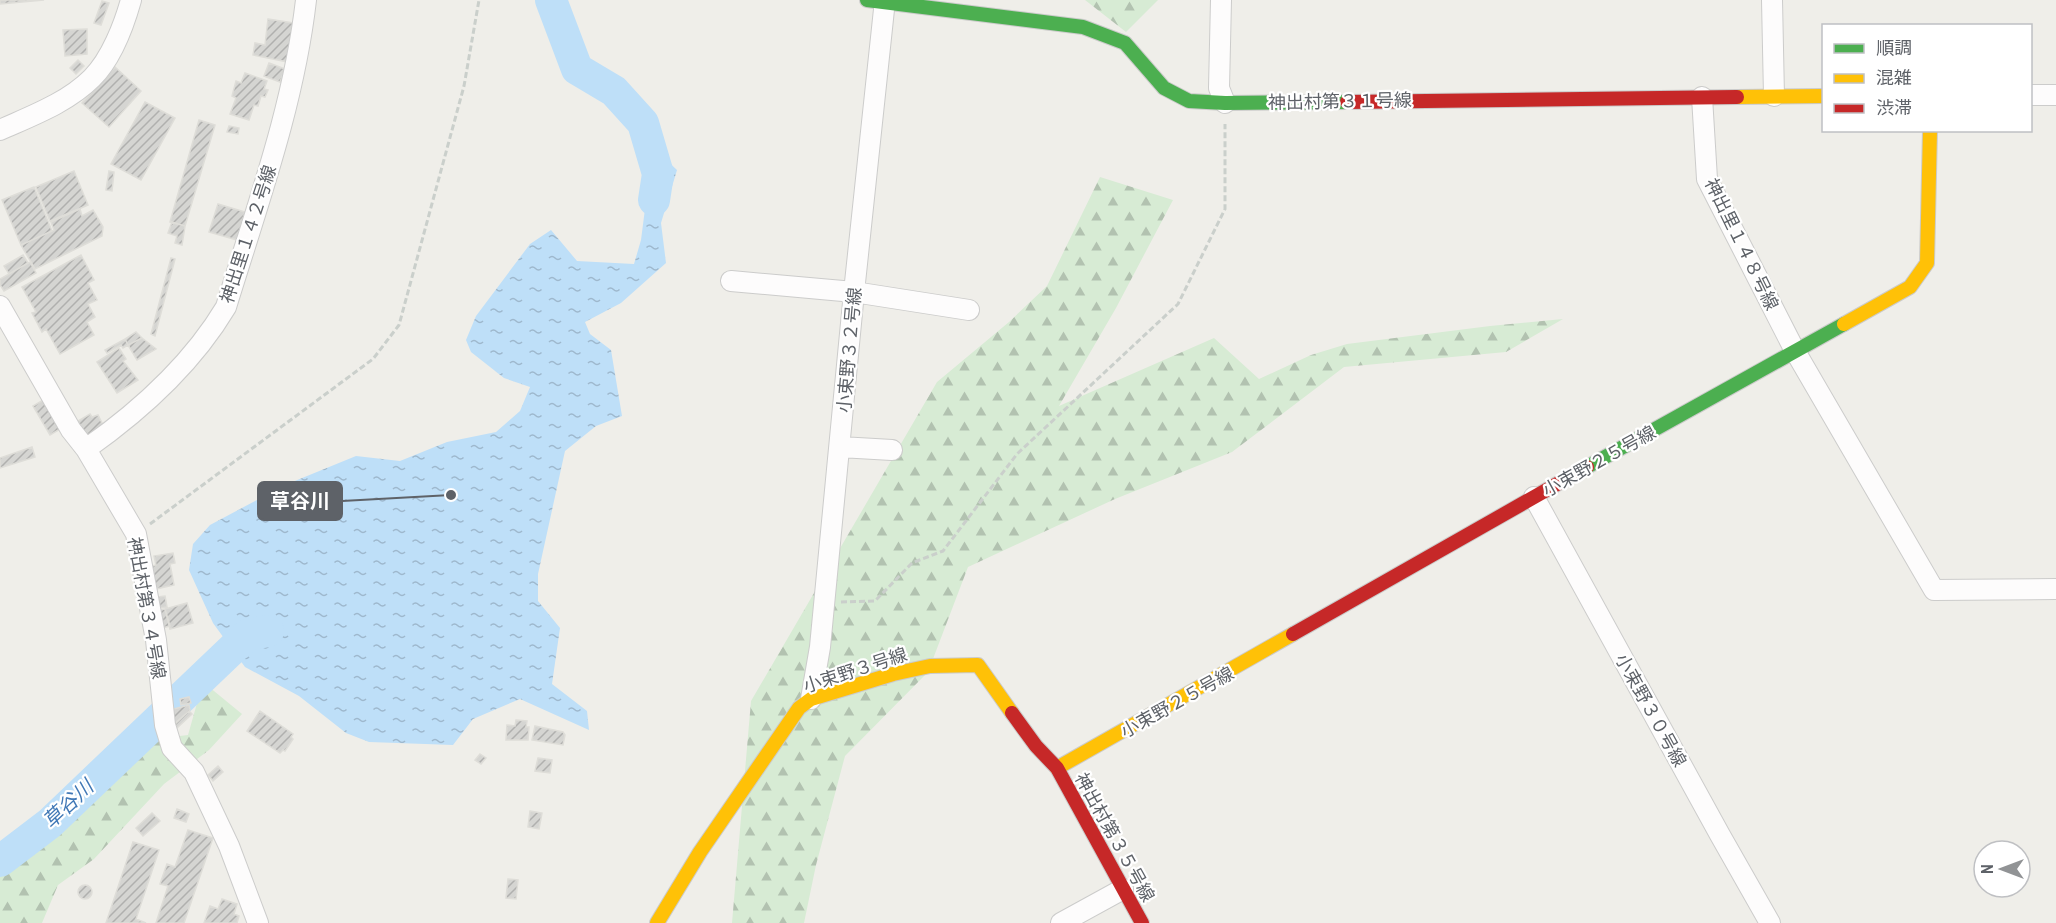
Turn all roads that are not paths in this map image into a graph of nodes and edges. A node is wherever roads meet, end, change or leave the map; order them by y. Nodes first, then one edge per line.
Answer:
1 (130, 0) edge
2 (306, 0) edge
3 (1221, 0) edge
4 (1772, 0) edge
5 (879, 1) edge
6 (2032, 95) edge
7 (2056, 95) edge
8 (1774, 96) junction
9 (1822, 96) edge
10 (1702, 97) junction
11 (1226, 103) junction
12 (0, 130) edge
13 (1930, 132) edge
14 (730, 281) dead end
15 (854, 292) junction
16 (0, 306) edge
17 (969, 310) dead end
18 (1795, 351) junction
19 (840, 447) junction
20 (86, 449) junction
21 (892, 450) dead end
22 (1534, 497) junction
23 (2056, 589) edge
24 (811, 699) junction
25 (1057, 768) junction
26 (1123, 889) junction
27 (258, 923) edge
28 (657, 923) edge
29 (1060, 923) edge
30 (1142, 923) edge
31 (1770, 923) edge

1 - 12 street
2 - 20 street, 神出里１４２号線
3 - 11 street
4 - 8 street
5 - 11 street, 神出村第３１号線
5 - 15 street, 小束野３２号線
6 - 7 street
8 - 9 street, 神出村第３１号線
8 - 10 street, 神出村第３１号線
10 - 11 street, 神出村第３１号線
10 - 18 street, 神出里１４８号線
13 - 18 street, 小束野２５号線
14 - 15 street
15 - 17 street
15 - 19 street, 小束野３２号線
16 - 20 street, 神出村第３４号線
18 - 22 street, 小束野２５号線
18 - 23 street
19 - 21 street
19 - 24 street, 小束野３２号線
20 - 27 street, 神出村第３４号線
22 - 25 street, 小束野２５号線
22 - 31 street, 小束野３０号線
24 - 25 street, 小束野３号線
24 - 28 street, 小束野３号線
25 - 26 street, 神出村第３５号線
26 - 29 street
26 - 30 street, 神出村第３５号線

